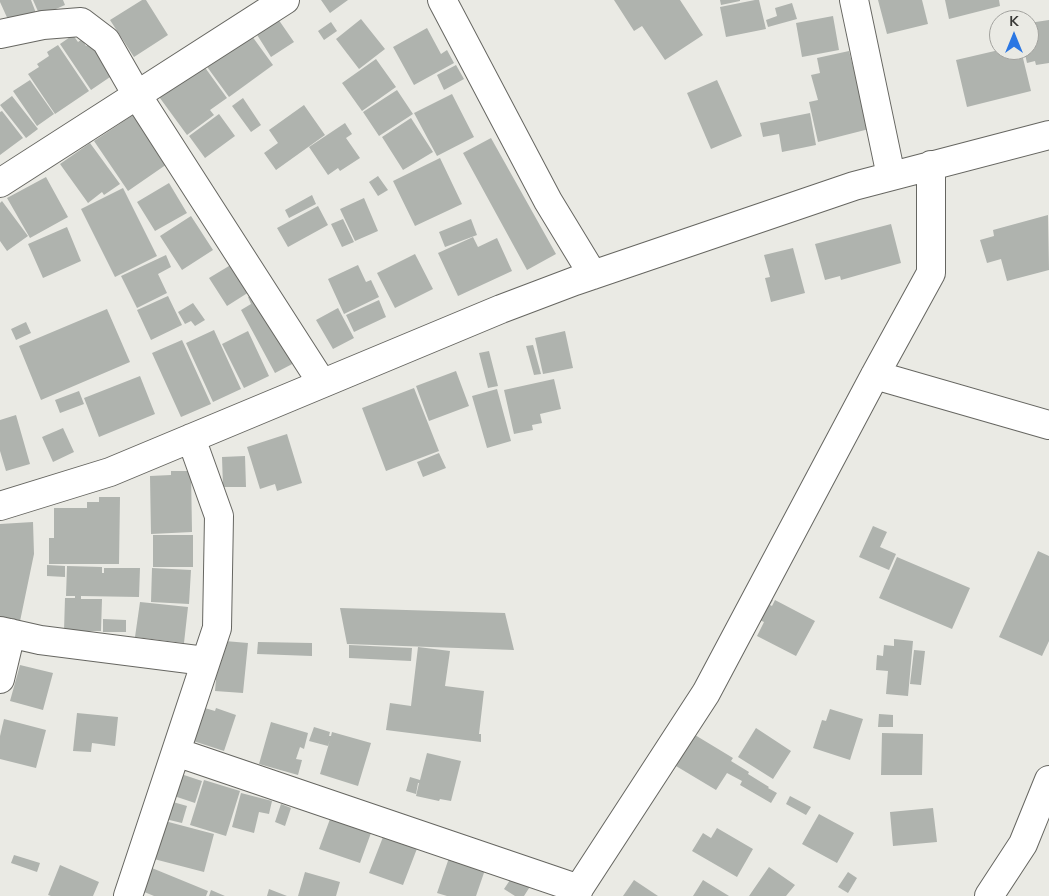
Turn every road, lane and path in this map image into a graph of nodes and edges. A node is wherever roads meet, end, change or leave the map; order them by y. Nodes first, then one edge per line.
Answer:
1 (285, 0) edge
2 (442, 0) edge
3 (854, 0) edge
4 (0, 34) edge
5 (137, 95) junction
6 (1049, 135) edge
7 (931, 165) junction
8 (890, 176) junction
9 (0, 183) edge
10 (592, 275) junction
11 (875, 375) junction
12 (322, 384) junction
13 (1049, 425) edge
14 (191, 438) junction
15 (0, 506) edge
16 (6, 632) edge
17 (205, 661) junction
18 (0, 679) edge
19 (176, 752) junction
20 (1049, 780) edge
21 (576, 892) edge
22 (128, 896) edge
23 (989, 896) edge

1 - 5 street
2 - 10 street
3 - 8 street
4 - 5 street
5 - 9 street
5 - 12 street
6 - 7 street
7 - 8 street
7 - 11 street
8 - 10 street
10 - 12 street
11 - 13 street
11 - 21 street
12 - 14 street
14 - 15 street
14 - 17 street
16 - 17 street
16 - 18 street
17 - 19 street
19 - 21 street
19 - 22 street
20 - 23 street

